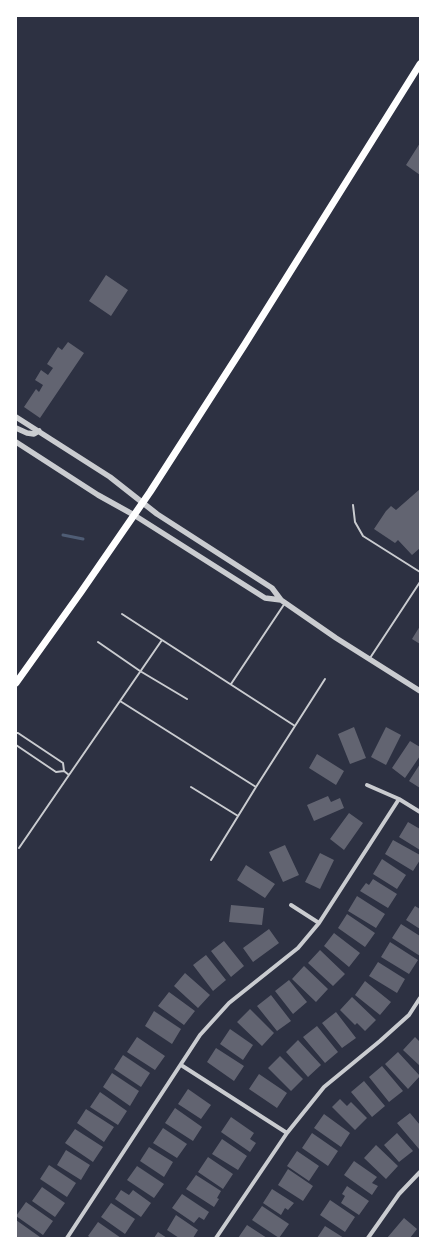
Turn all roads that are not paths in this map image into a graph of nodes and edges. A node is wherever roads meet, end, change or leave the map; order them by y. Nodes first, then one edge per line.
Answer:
1 (420, 64) edge
2 (16, 417) edge
3 (16, 428) edge
4 (39, 431) junction
5 (16, 442) edge
6 (142, 502) junction
7 (353, 506) dead end
8 (134, 515) junction
9 (420, 572) edge
10 (420, 582) edge
11 (283, 602) junction
12 (122, 614) dead end
13 (162, 640) junction
14 (98, 642) dead end
15 (370, 659) junction
16 (140, 671) junction
17 (325, 679) dead end
18 (16, 683) edge
19 (231, 684) junction
20 (420, 691) edge
21 (187, 699) dead end
22 (120, 701) junction
23 (295, 726) junction
24 (16, 733) edge
25 (16, 745) edge
26 (64, 771) junction
27 (69, 775) junction
28 (367, 785) dead end
29 (191, 787) dead end
30 (256, 787) junction
31 (399, 799) junction
32 (420, 812) edge
33 (238, 816) junction
34 (19, 848) dead end
35 (210, 860) dead end
36 (291, 905) dead end
37 (319, 923) junction
38 (420, 998) edge
39 (181, 1065) junction
40 (287, 1133) junction
41 (420, 1172) edge
42 (67, 1238) edge
43 (216, 1238) edge
44 (368, 1238) edge

1 - 6 main road
2 - 4 street
3 - 4 street
4 - 6 street
5 - 8 street
6 - 8 main road
6 - 11 street
7 - 9 lane
8 - 11 street
8 - 18 main road
10 - 15 lane
11 - 15 street
11 - 19 lane
12 - 13 lane
13 - 16 lane
13 - 19 lane
14 - 16 lane
15 - 20 street
16 - 21 lane
16 - 22 lane
17 - 23 lane
19 - 23 lane
22 - 27 lane
22 - 30 lane
23 - 30 lane
24 - 26 lane
25 - 26 lane
26 - 27 lane
27 - 34 lane
28 - 31 street
29 - 33 lane
30 - 33 lane
31 - 32 street
31 - 37 street
33 - 35 lane
36 - 37 street
37 - 39 street
38 - 40 street
39 - 40 street
39 - 42 street
40 - 43 street
41 - 44 street

